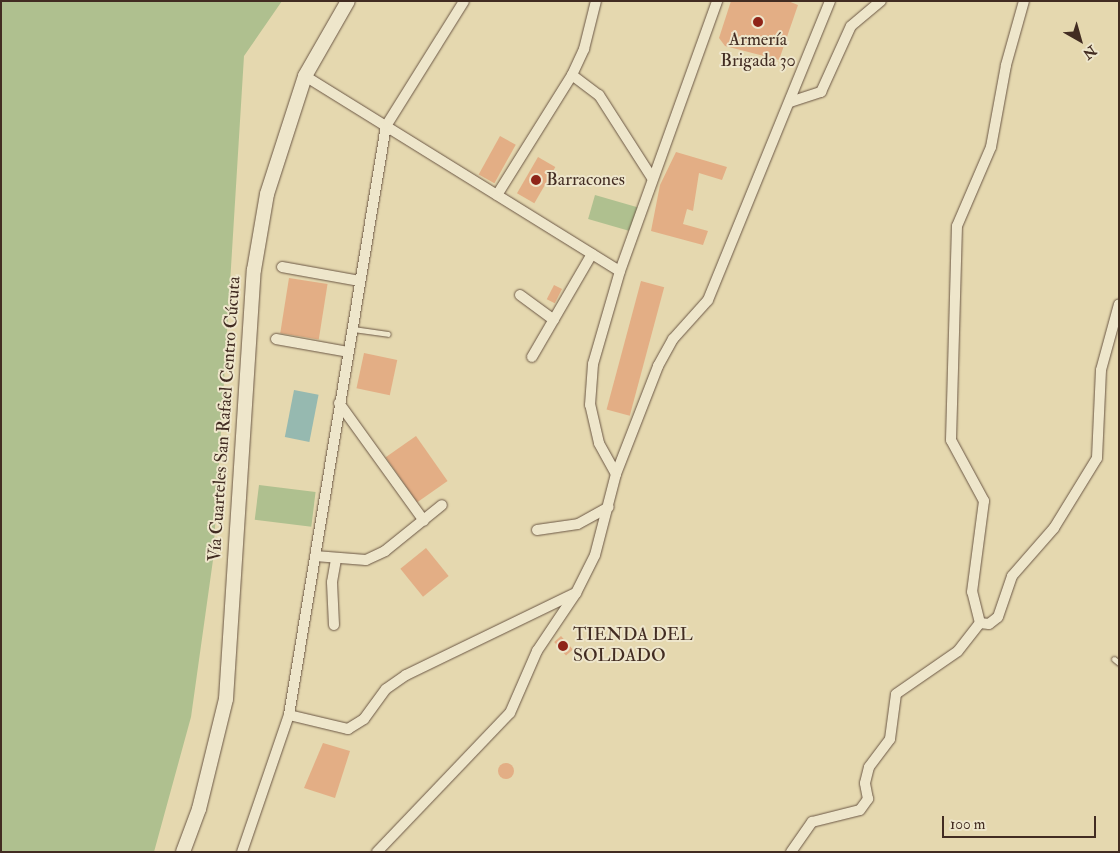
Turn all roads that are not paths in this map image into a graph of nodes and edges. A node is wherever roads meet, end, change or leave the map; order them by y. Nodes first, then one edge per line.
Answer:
1 (348, 1) edge
2 (464, 1) edge
3 (596, 1) edge
4 (717, 1) edge
5 (830, 1) edge
6 (881, 1) edge
7 (1024, 1) edge
8 (572, 75) junction
9 (305, 76) junction
10 (790, 102) junction
11 (386, 126) junction
12 (652, 178) junction
13 (497, 195) junction
14 (592, 254) junction
15 (282, 267) dead end
16 (620, 271) junction
17 (360, 281) junction
18 (520, 295) dead end
19 (1119, 304) edge
20 (554, 320) junction
21 (353, 329) junction
22 (388, 334) dead end
23 (276, 339) dead end
24 (348, 352) junction
25 (532, 356) dead end
26 (340, 403) junction
27 (616, 474) junction
28 (442, 504) dead end
29 (609, 508) junction
30 (424, 521) junction
31 (537, 530) dead end
32 (315, 556) junction
33 (336, 560) junction
34 (576, 593) junction
35 (980, 623) junction
36 (334, 625) dead end
37 (289, 715) junction
38 (183, 852) edge
39 (242, 852) edge
40 (377, 852) edge
41 (790, 852) edge

1 - 9 main road, Vía Cuarteles San Rafael Centro Cúcuta
2 - 11 street
3 - 8 street
4 - 12 street
5 - 10 street
6 - 10 street
7 - 35 street
8 - 12 street
8 - 13 street
9 - 11 street
9 - 38 main road, Vía Cuarteles San Rafael Centro Cúcuta
10 - 27 street
11 - 13 street
11 - 17 street
12 - 16 street
13 - 14 street
14 - 16 street
14 - 20 street
15 - 17 street
16 - 27 street
17 - 21 street
18 - 20 street
19 - 35 street
20 - 25 street
21 - 22 lane
21 - 24 street
23 - 24 street
24 - 26 street
26 - 30 street
26 - 32 street
27 - 29 street
28 - 30 street
29 - 31 street
29 - 34 street
30 - 33 street
32 - 33 street
32 - 37 street
33 - 36 street
34 - 37 street
34 - 40 street
35 - 41 street
37 - 39 street

